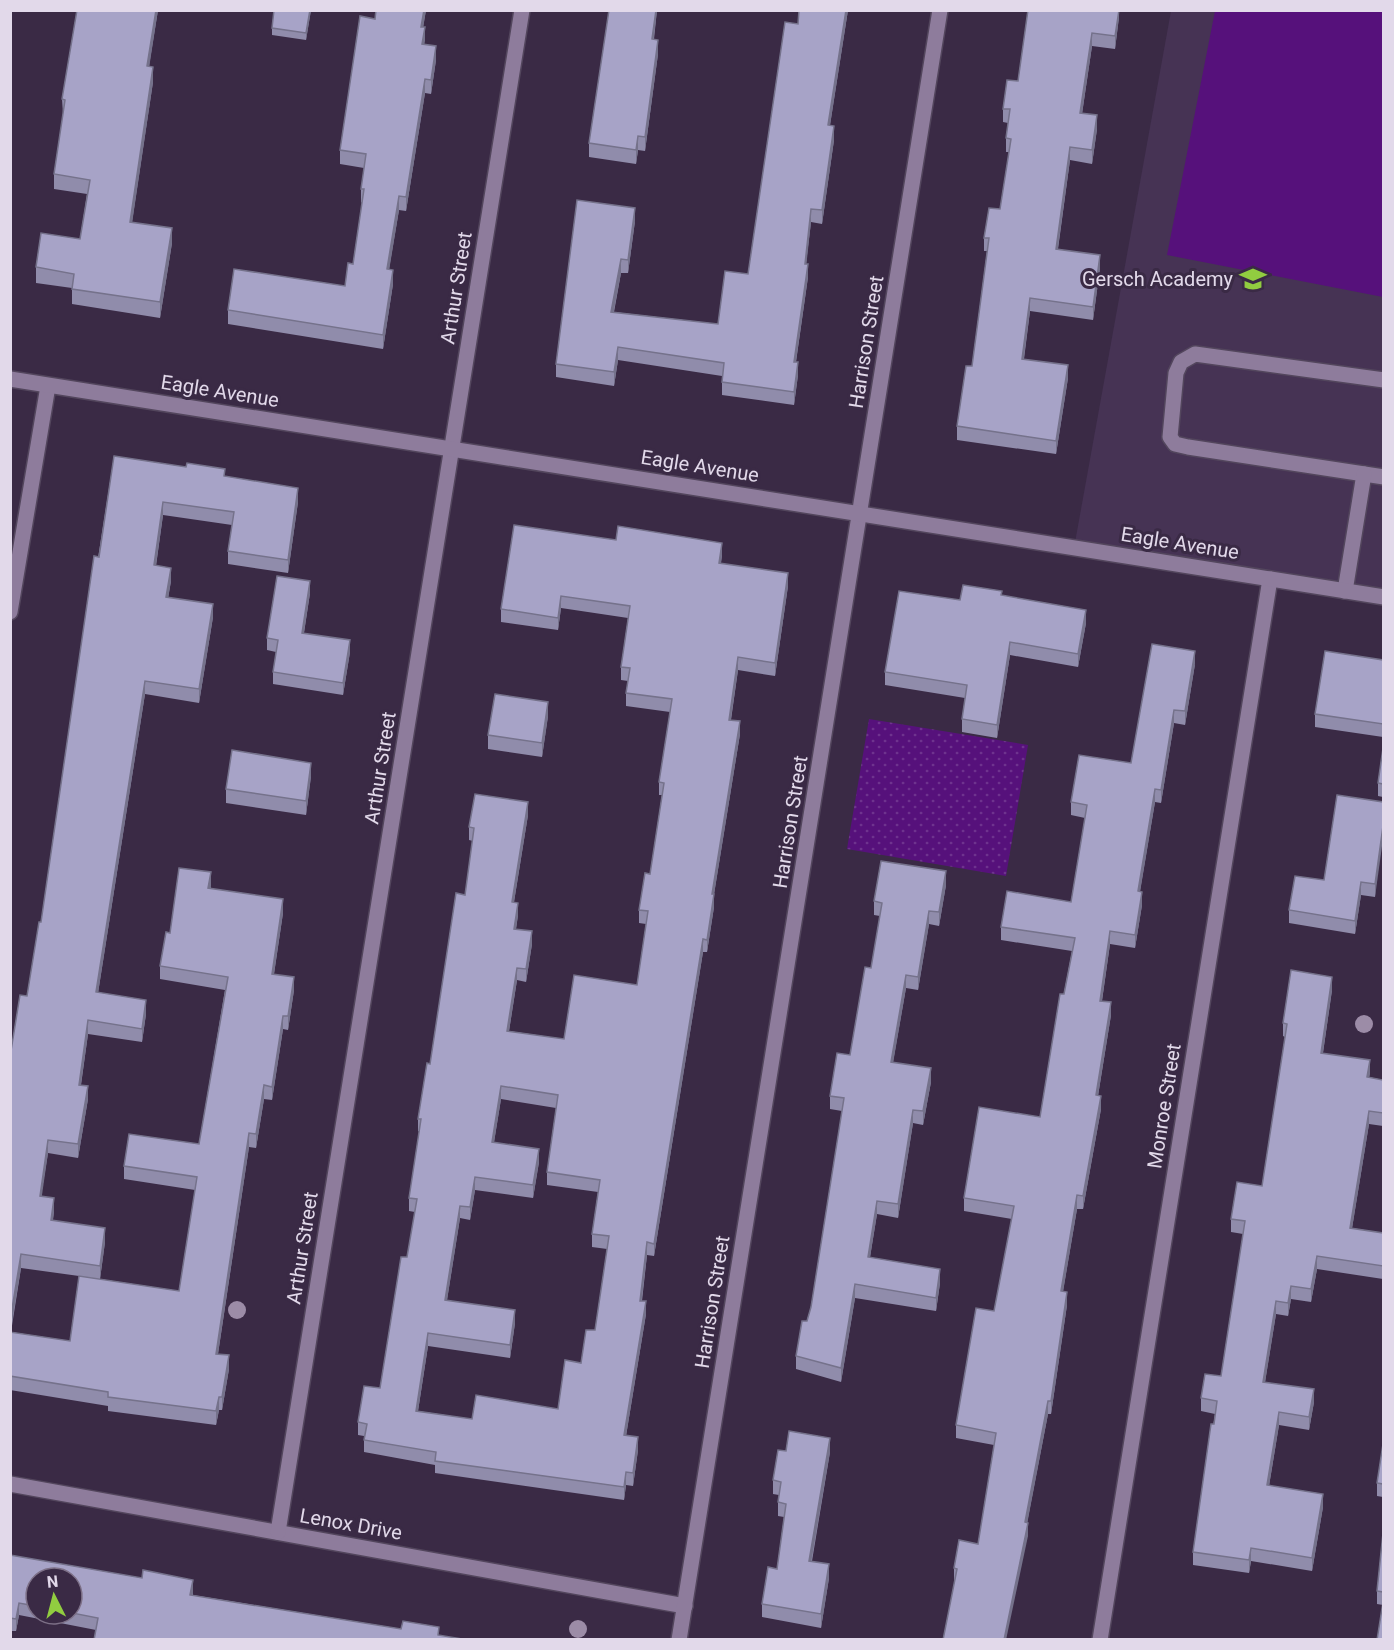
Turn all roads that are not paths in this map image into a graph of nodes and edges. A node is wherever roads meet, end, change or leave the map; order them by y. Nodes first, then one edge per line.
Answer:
1 (522, 10) edge
2 (940, 10) edge
3 (10, 379) edge
4 (1383, 380) edge
5 (48, 386) junction
6 (453, 448) junction
7 (1364, 474) junction
8 (1383, 477) edge
9 (860, 513) junction
10 (1270, 579) junction
11 (1345, 591) junction
12 (1383, 597) edge
13 (10, 612) edge
14 (10, 1484) edge
15 (278, 1532) junction
16 (685, 1606) junction
17 (679, 1640) edge
18 (1100, 1640) edge

1 - 6 street, Arthur Street
2 - 9 street, Harrison Street
3 - 5 street, Eagle Avenue
4 - 7 street
5 - 6 street, Eagle Avenue
5 - 13 street
6 - 9 street, Eagle Avenue
6 - 15 street, Arthur Street
7 - 8 street
7 - 11 street
9 - 10 street, Eagle Avenue
9 - 16 street, Harrison Street
10 - 11 street, Eagle Avenue
10 - 18 street, Monroe Street
11 - 12 street, Eagle Avenue
14 - 15 street, Lenox Drive
15 - 16 street, Lenox Drive
16 - 17 street, Harrison Street

